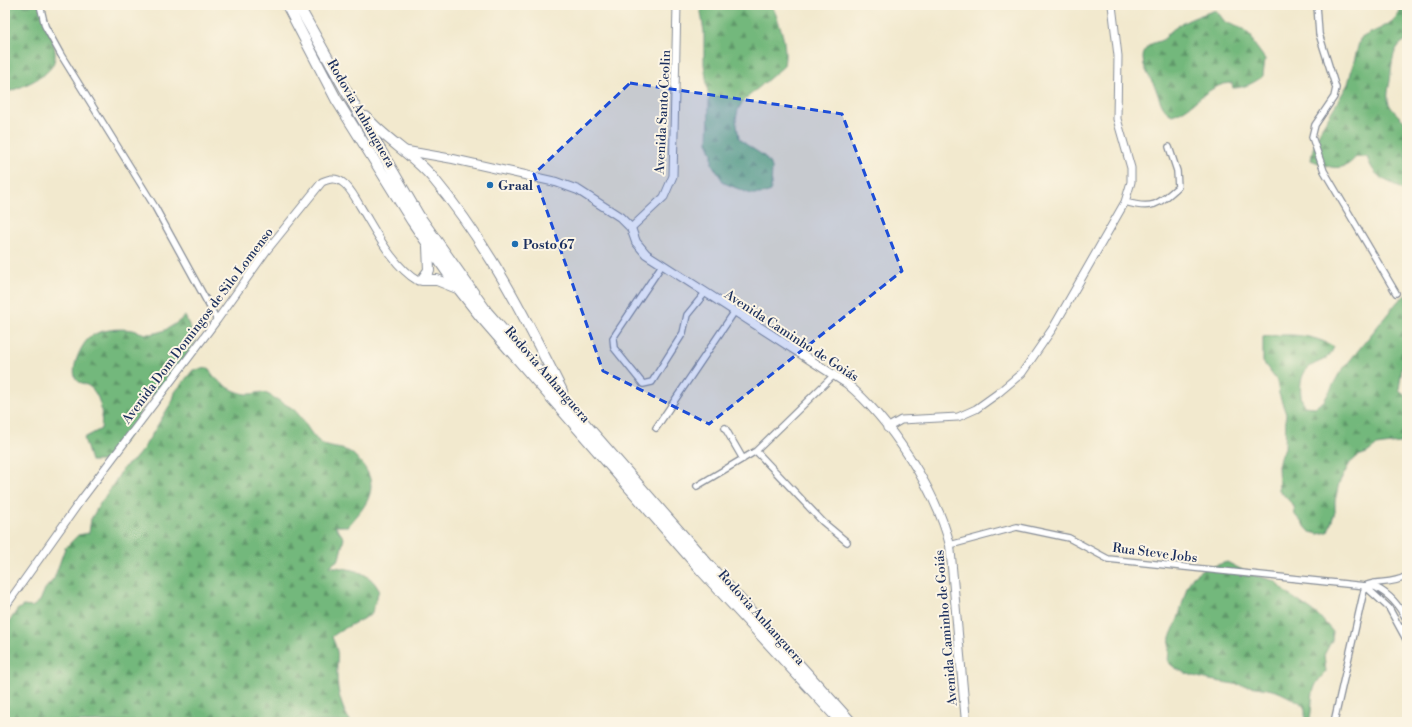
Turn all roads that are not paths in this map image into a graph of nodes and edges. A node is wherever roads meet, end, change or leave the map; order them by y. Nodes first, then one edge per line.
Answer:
1 (40, 5) edge
2 (287, 5) edge
3 (298, 5) edge
4 (677, 5) edge
5 (1112, 5) edge
6 (1317, 5) edge
7 (350, 98) junction
8 (1169, 147) dead end
9 (402, 150) junction
10 (1125, 202) junction
11 (631, 228) junction
12 (428, 245) junction
13 (662, 265) junction
14 (422, 280) junction
15 (458, 288) junction
16 (705, 293) junction
17 (1396, 293) dead end
18 (735, 311) junction
19 (217, 320) junction
20 (834, 375) junction
21 (569, 405) junction
22 (656, 428) dead end
23 (725, 428) dead end
24 (887, 428) junction
25 (756, 451) junction
26 (743, 459) junction
27 (698, 486) dead end
28 (847, 542) dead end
29 (950, 545) junction
30 (1407, 576) edge
31 (1365, 586) junction
32 (5, 608) edge
33 (1407, 620) edge
34 (1404, 627) edge
35 (1407, 641) edge
36 (840, 722) edge
37 (851, 722) edge
38 (966, 722) edge
39 (1334, 722) edge

1 - 19 street
2 - 12 highway, Rodovia Anhanguera
3 - 7 highway, Rodovia Anhanguera
4 - 11 street, Avenida Santo Ceolin
5 - 10 street
6 - 17 street
7 - 9 highway
7 - 21 highway, Rodovia Anhanguera
8 - 10 street
9 - 11 main road, Avenida Caminho de Goiás
9 - 21 highway
10 - 24 street
11 - 13 main road, Avenida Caminho de Goiás
12 - 14 highway
12 - 15 highway, Rodovia Anhanguera
13 - 16 main road, Avenida Caminho de Goiás
13 - 16 street
14 - 15 highway
14 - 19 street, Avenida Dom Domingos de Silo Lomenso
15 - 36 highway, Rodovia Anhanguera
16 - 18 main road, Avenida Caminho de Goiás
18 - 20 main road, Avenida Caminho de Goiás
18 - 22 street
19 - 32 street, Avenida Dom Domingos de Silo Lomenso
20 - 24 main road, Avenida Caminho de Goiás
20 - 25 street
21 - 37 highway, Rodovia Anhanguera
23 - 26 street
24 - 29 main road, Avenida Caminho de Goiás
25 - 26 street
25 - 28 street
26 - 27 street
29 - 31 street, Rua Steve Jobs
29 - 38 main road, Avenida Caminho de Goiás
30 - 31 street
31 - 33 street
31 - 34 street
31 - 39 street
34 - 35 street

